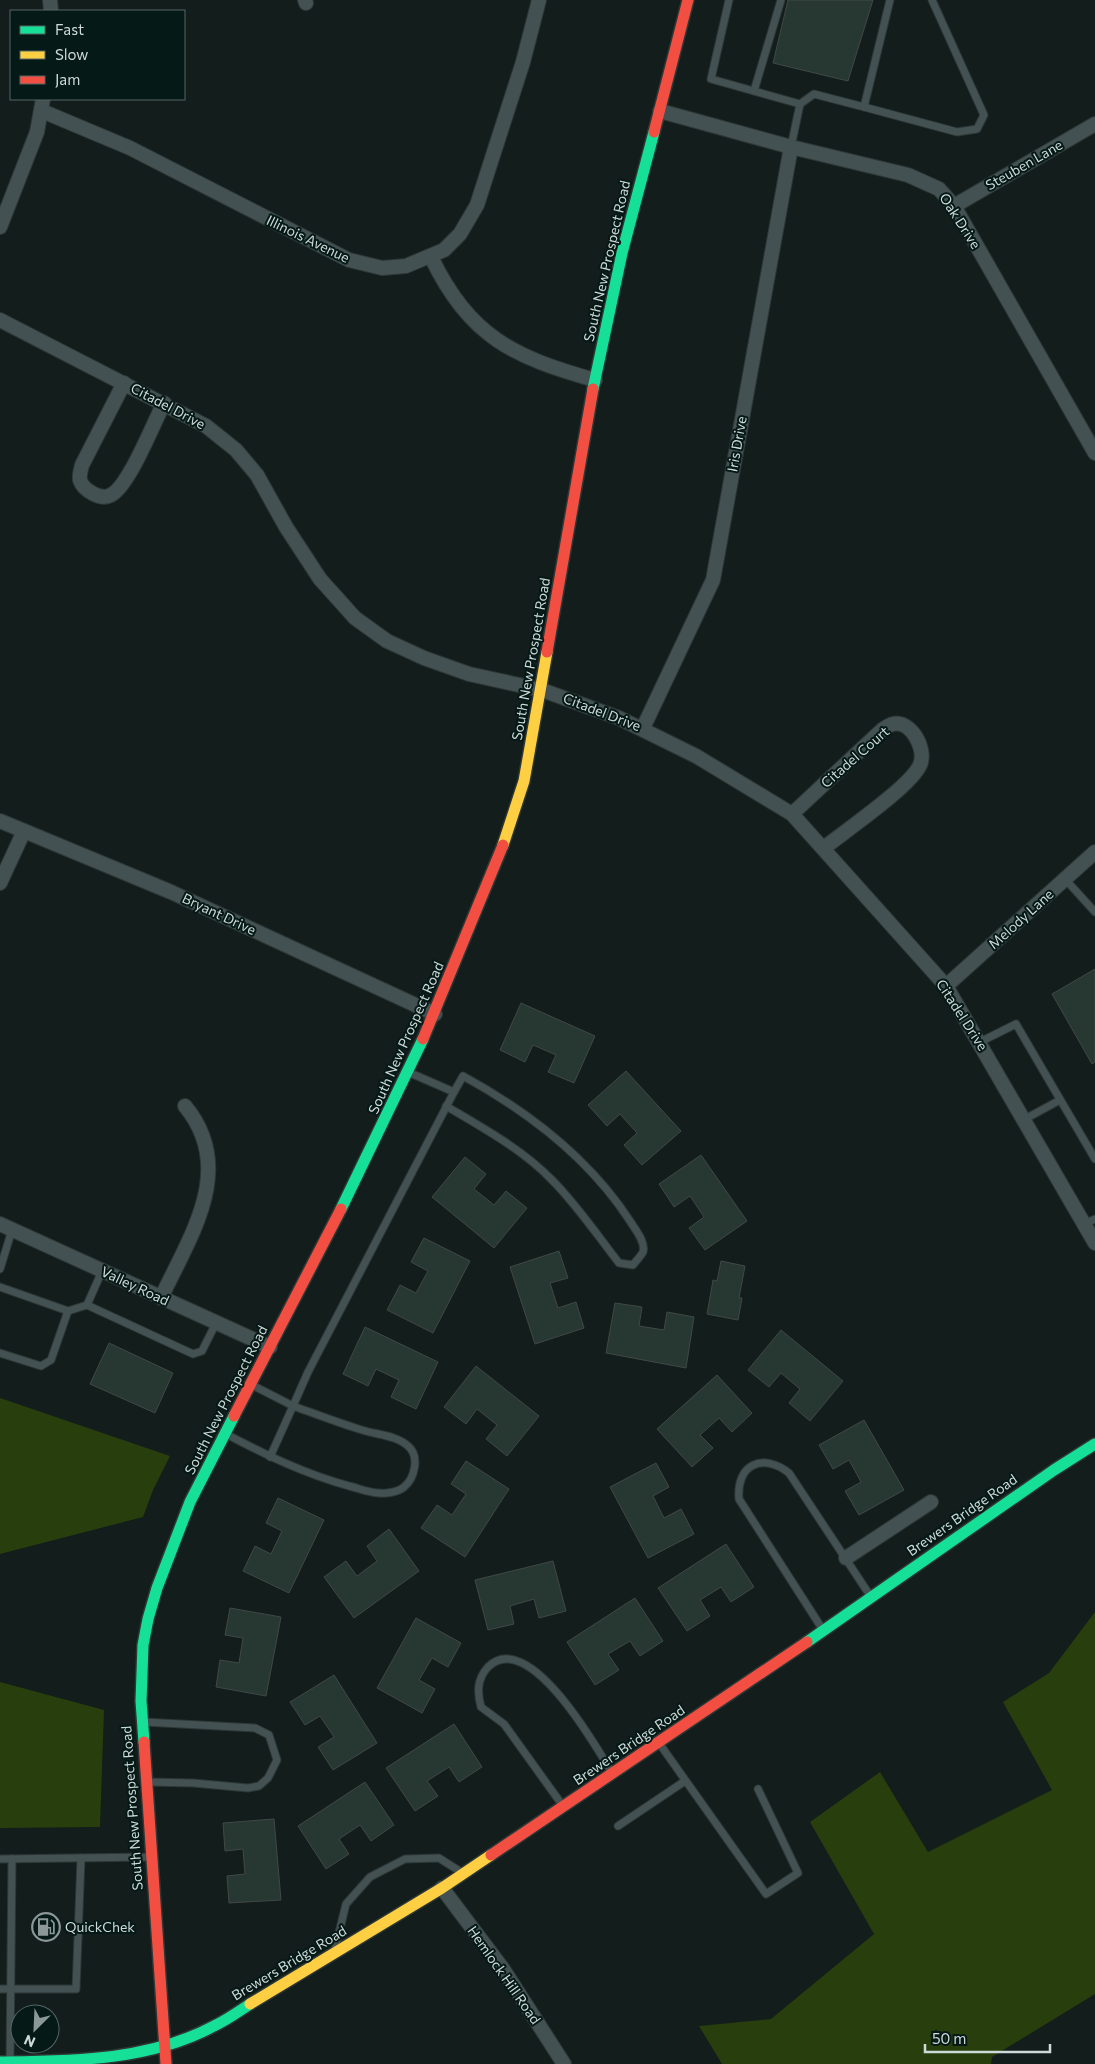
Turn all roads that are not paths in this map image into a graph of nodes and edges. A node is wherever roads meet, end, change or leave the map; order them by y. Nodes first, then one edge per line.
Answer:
1 (539, 0) edge
2 (688, 0) edge
3 (729, 0) edge
4 (781, 0) edge
5 (890, 0) edge
6 (932, 0) edge
7 (754, 91) junction
8 (800, 104) junction
9 (43, 105) edge
10 (864, 107) junction
11 (660, 111) junction
12 (1095, 124) edge
13 (791, 147) junction
14 (954, 206) junction
15 (0, 227) edge
16 (431, 256) junction
17 (0, 320) edge
18 (595, 380) junction
19 (124, 383) junction
20 (164, 403) junction
21 (1095, 453) edge
22 (542, 690) junction
23 (644, 728) junction
24 (792, 814) junction
25 (0, 821) edge
26 (24, 831) junction
27 (824, 848) junction
28 (1095, 852) edge
29 (1065, 879) junction
30 (0, 883) edge
31 (1095, 912) edge
32 (946, 986) junction
33 (435, 1014) junction
34 (980, 1042) junction
35 (408, 1072) junction
36 (454, 1092) junction
37 (1060, 1100) junction
38 (185, 1106) dead end
39 (446, 1106) junction
40 (1025, 1119) junction
41 (1095, 1159) edge
42 (1090, 1221) edge
43 (6, 1227) edge
44 (1095, 1242) edge
45 (0, 1269) edge
46 (102, 1271) junction
47 (0, 1287) edge
48 (161, 1298) junction
49 (87, 1305) junction
50 (68, 1312) junction
51 (216, 1323) junction
52 (270, 1348) junction
53 (0, 1353) edge
54 (250, 1384) junction
55 (293, 1406) junction
56 (225, 1434) junction
57 (1095, 1444) edge
58 (270, 1457) junction
59 (931, 1502) dead end
60 (846, 1558) junction
61 (871, 1598) junction
62 (824, 1631) junction
63 (142, 1722) junction
64 (658, 1743) junction
65 (612, 1774) junction
66 (685, 1781) junction
67 (145, 1782) junction
68 (758, 1789) dead end
69 (563, 1807) junction
70 (618, 1826) dead end
71 (150, 1857) junction
72 (81, 1858) junction
73 (0, 1859) edge
74 (12, 1859) junction
75 (464, 1873) junction
76 (442, 1888) junction
77 (334, 1954) junction
78 (0, 1989) edge
79 (11, 1989) junction
80 (165, 2045) junction
81 (6, 2063) edge
82 (166, 2064) edge
83 (564, 2064) edge

1 - 16 street, Illinois Avenue
2 - 11 main road, South New Prospect Road
3 - 7 lane
4 - 7 lane
5 - 10 lane
6 - 10 lane
7 - 8 lane
8 - 10 lane
8 - 13 lane
9 - 15 street
9 - 16 street, Illinois Avenue
11 - 13 street, Oak Drive
11 - 18 main road, South New Prospect Road
12 - 14 street, Steuben Lane
13 - 14 street, Oak Drive
13 - 23 street, Iris Drive
14 - 21 street, Oak Drive
16 - 18 street
17 - 19 street, Citadel Drive
18 - 22 main road, South New Prospect Road
19 - 20 street, Citadel Drive
19 - 20 street
20 - 22 street, Citadel Drive
22 - 23 street, Citadel Drive
22 - 33 main road, South New Prospect Road
23 - 24 street, Citadel Drive
24 - 27 street, Citadel Drive
24 - 27 street, Citadel Court
25 - 26 street, Bryant Drive
26 - 30 street
26 - 33 street, Bryant Drive
27 - 32 street, Citadel Drive
28 - 29 street, Melody Lane
29 - 31 lane
29 - 32 street, Melody Lane
32 - 34 street, Citadel Drive
33 - 35 main road, South New Prospect Road
34 - 37 lane
34 - 40 street, Citadel Drive
35 - 36 lane
35 - 52 main road, South New Prospect Road
36 - 39 lane
36 - 39 lane
37 - 40 lane
37 - 41 lane
38 - 48 street
39 - 55 lane
40 - 42 street, Citadel Drive
42 - 44 street, Citadel Drive
43 - 45 lane
43 - 46 street, Valley Road
46 - 48 street, Valley Road
46 - 49 lane
47 - 50 lane
48 - 51 street, Valley Road
49 - 50 lane
49 - 51 lane
50 - 53 lane
51 - 52 street, Valley Road
52 - 54 main road, South New Prospect Road
54 - 55 lane
54 - 56 main road, South New Prospect Road
55 - 58 lane
55 - 58 lane
56 - 58 lane
56 - 63 main road, South New Prospect Road
57 - 61 main road, Brewers Bridge Road
59 - 60 street
60 - 61 lane
60 - 62 lane
61 - 62 main road, Brewers Bridge Road
62 - 64 main road, Brewers Bridge Road
63 - 67 main road, South New Prospect Road
63 - 67 lane
64 - 65 main road, Brewers Bridge Road
64 - 66 lane
65 - 69 main road, Brewers Bridge Road
65 - 69 lane
66 - 68 lane
66 - 70 lane
67 - 71 main road, South New Prospect Road
69 - 75 main road, Brewers Bridge Road
71 - 72 lane
71 - 80 main road, South New Prospect Road
72 - 74 lane
72 - 79 lane
73 - 74 lane
74 - 79 lane
75 - 76 main road, Brewers Bridge Road
75 - 77 lane
76 - 77 main road, Brewers Bridge Road
76 - 83 street, Hemlock Hill Road
77 - 80 main road, Brewers Bridge Road
78 - 79 lane
79 - 81 lane
80 - 81 main road, Brewers Bridge Road
80 - 82 main road, South New Prospect Road

